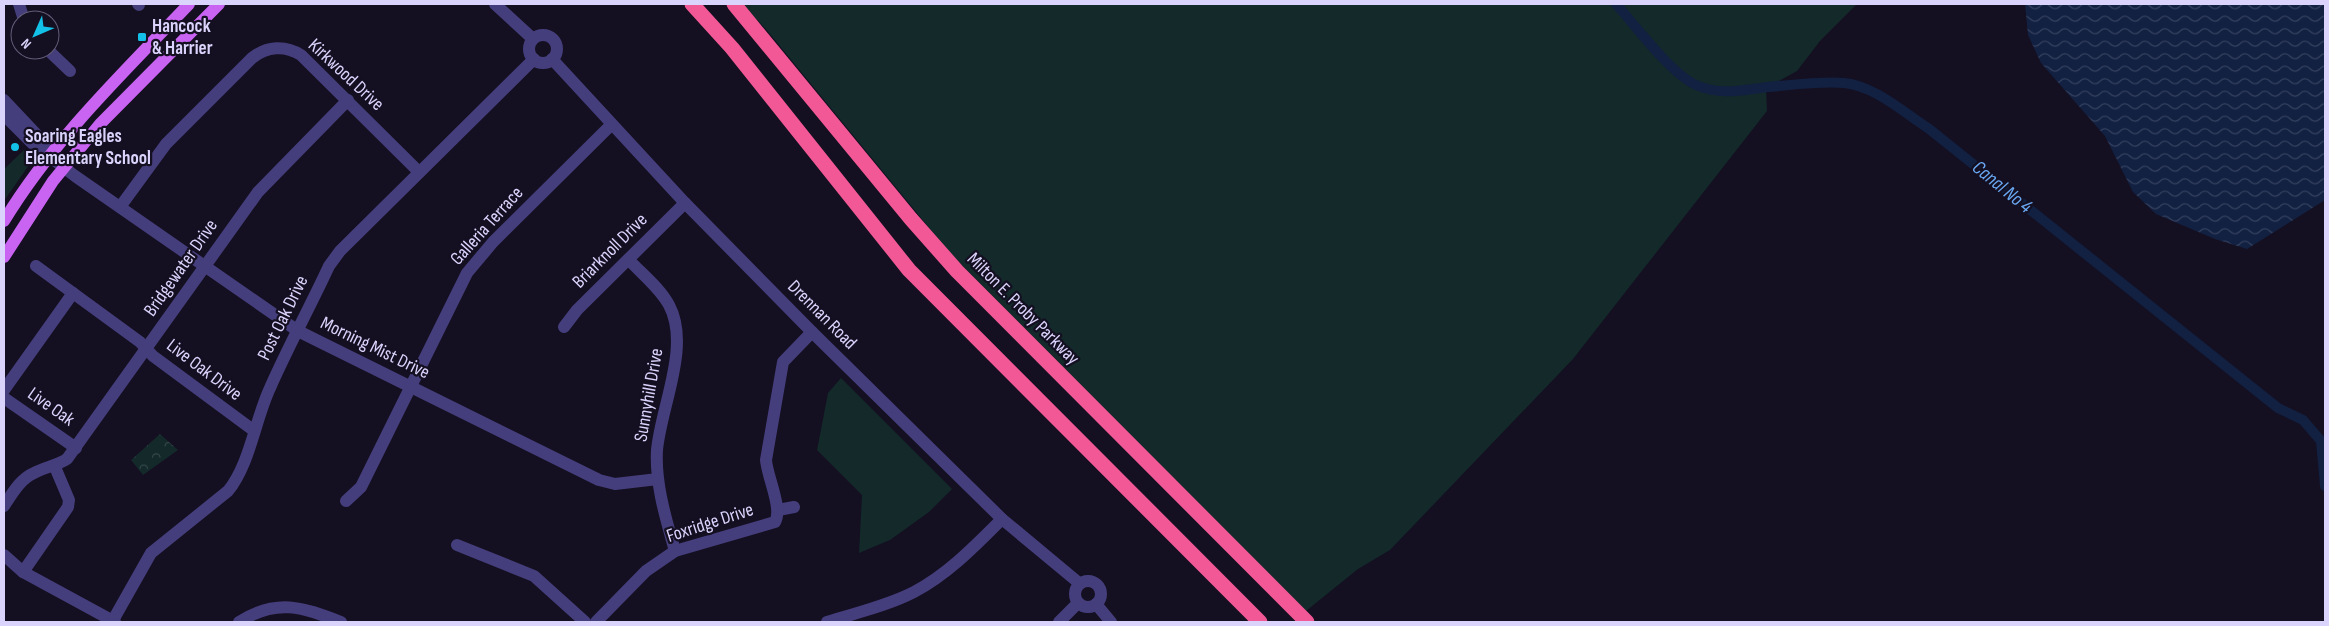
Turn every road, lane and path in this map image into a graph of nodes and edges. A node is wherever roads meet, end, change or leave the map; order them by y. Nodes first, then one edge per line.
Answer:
1 (189, 4) edge
2 (219, 4) edge
3 (495, 4) edge
4 (692, 4) edge
5 (734, 4) edge
6 (533, 39) junction
7 (534, 59) junction
8 (552, 59) junction
9 (58, 60) edge
10 (70, 71) dead end
11 (4, 100) edge
12 (348, 100) junction
13 (4, 115) edge
14 (611, 125) junction
15 (51, 156) junction
16 (64, 167) junction
17 (418, 171) junction
18 (685, 203) junction
19 (120, 207) junction
20 (4, 221) edge
21 (4, 257) edge
22 (629, 260) junction
23 (36, 266) dead end
24 (204, 268) junction
25 (73, 293) junction
26 (564, 327) dead end
27 (298, 331) junction
28 (812, 332) junction
29 (147, 350) junction
30 (412, 386) junction
31 (4, 390) edge
32 (4, 398) edge
33 (254, 430) junction
34 (76, 448) junction
35 (55, 467) junction
36 (658, 479) junction
37 (346, 501) dead end
38 (4, 506) edge
39 (794, 507) dead end
40 (778, 510) junction
41 (1002, 519) junction
42 (457, 545) dead end
43 (675, 551) junction
44 (4, 555) edge
45 (23, 572) junction
46 (1079, 584) junction
47 (1078, 603) junction
48 (1096, 604) junction
49 (114, 622) edge
50 (240, 622) edge
51 (341, 622) edge
52 (585, 622) edge
53 (596, 622) edge
54 (827, 622) edge
55 (1058, 622) edge
56 (1111, 622) edge
57 (1260, 622) edge
58 (1307, 622) edge

1 - 15 main road
2 - 16 main road
3 - 6 street
4 - 57 highway
5 - 58 highway, Milton E. Proby Parkway
6 - 7 street
6 - 8 street
7 - 8 street
7 - 17 street, Post Oak Drive
8 - 14 street, Drennan Road
9 - 10 street
11 - 15 street
12 - 17 street, Kirkwood Drive
12 - 19 street, Kirkwood Drive
12 - 24 street, Bridgewater Drive
13 - 15 street
14 - 18 street, Drennan Road
14 - 30 street, Galleria Terrace
15 - 16 street, Morning Mist Drive
15 - 20 main road
16 - 19 street, Morning Mist Drive
16 - 21 main road
17 - 27 street, Post Oak Drive
18 - 22 street, Briarknoll Drive
18 - 28 street, Drennan Road
19 - 24 street, Morning Mist Drive
22 - 26 street, Briarknoll Drive
22 - 36 street, Sunnyhill Drive
23 - 25 street, Live Oak Drive
24 - 27 street, Morning Mist Drive
24 - 29 street, Bridgewater Drive
25 - 29 street, Live Oak Drive
25 - 31 street, Live Oak
27 - 30 street, Morning Mist Drive
27 - 33 street, Post Oak Drive
28 - 40 street, Foxridge Drive
28 - 41 street, Drennan Road
29 - 33 street, Live Oak Drive
29 - 34 street, Bridgewater Drive
30 - 36 street, Morning Mist Drive
30 - 37 street, Galleria Terrace
32 - 34 street, Live Oak
33 - 49 street, Post Oak Drive
34 - 35 street, Bridgewater Drive
35 - 38 street, Bridgewater Drive
35 - 45 street
36 - 43 street, Sunnyhill Drive
39 - 40 street
40 - 43 street, Foxridge Drive
41 - 46 street, Drennan Road
41 - 54 street
42 - 52 street
43 - 53 street, Foxridge Drive
44 - 45 street
45 - 49 street
46 - 47 street
46 - 48 street
47 - 48 street
47 - 55 street
48 - 56 street
50 - 51 street

